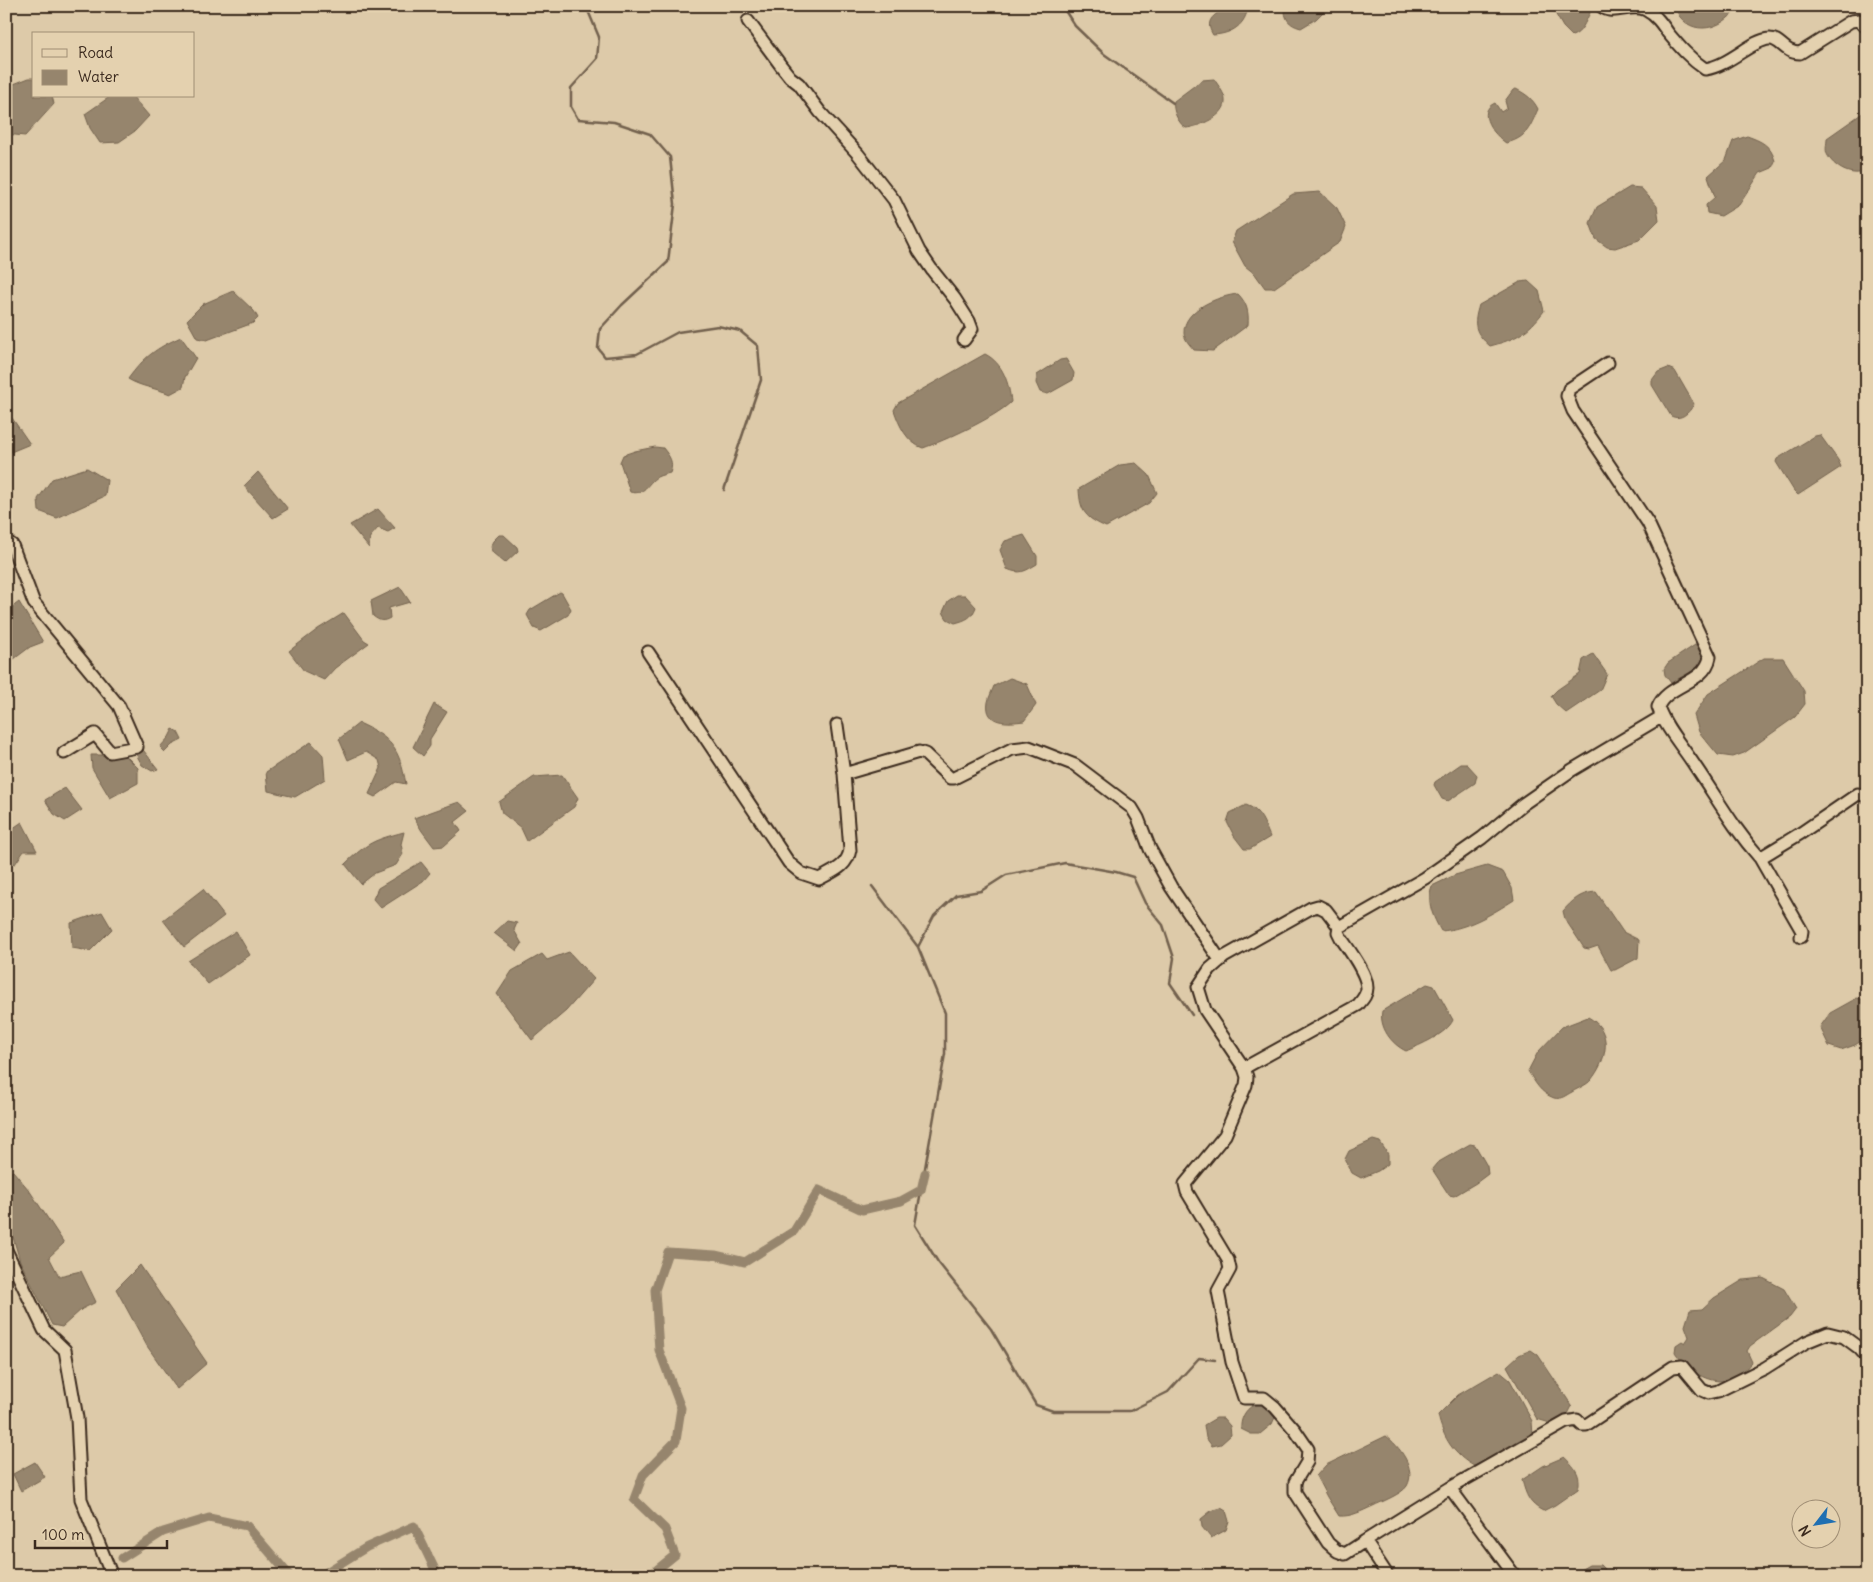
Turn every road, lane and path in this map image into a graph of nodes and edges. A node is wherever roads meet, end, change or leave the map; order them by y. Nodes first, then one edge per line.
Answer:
1 (1601, 6) edge
2 (748, 21) dead end
3 (1867, 28) edge
4 (964, 340) dead end
5 (1608, 363) dead end
6 (6, 540) edge
7 (648, 652) dead end
8 (1662, 717) junction
9 (837, 725) dead end
10 (64, 753) dead end
11 (844, 774) junction
12 (1867, 796) edge
13 (1760, 858) junction
14 (1339, 927) junction
15 (1801, 937) dead end
16 (1220, 960) junction
17 (1244, 1068) junction
18 (6, 1250) edge
19 (1867, 1357) edge
20 (1450, 1488) junction
21 (1366, 1541) junction
22 (112, 1576) edge
23 (1388, 1576) edge
24 (1515, 1576) edge

1 - 3 street
2 - 4 street
5 - 8 street
6 - 10 street
7 - 11 street
8 - 13 street
8 - 14 street
9 - 11 street
11 - 16 street
12 - 13 street
13 - 15 street
14 - 16 street
14 - 17 street
16 - 17 street
17 - 21 street
18 - 22 street
19 - 20 street
20 - 21 street
20 - 24 street
21 - 23 street

